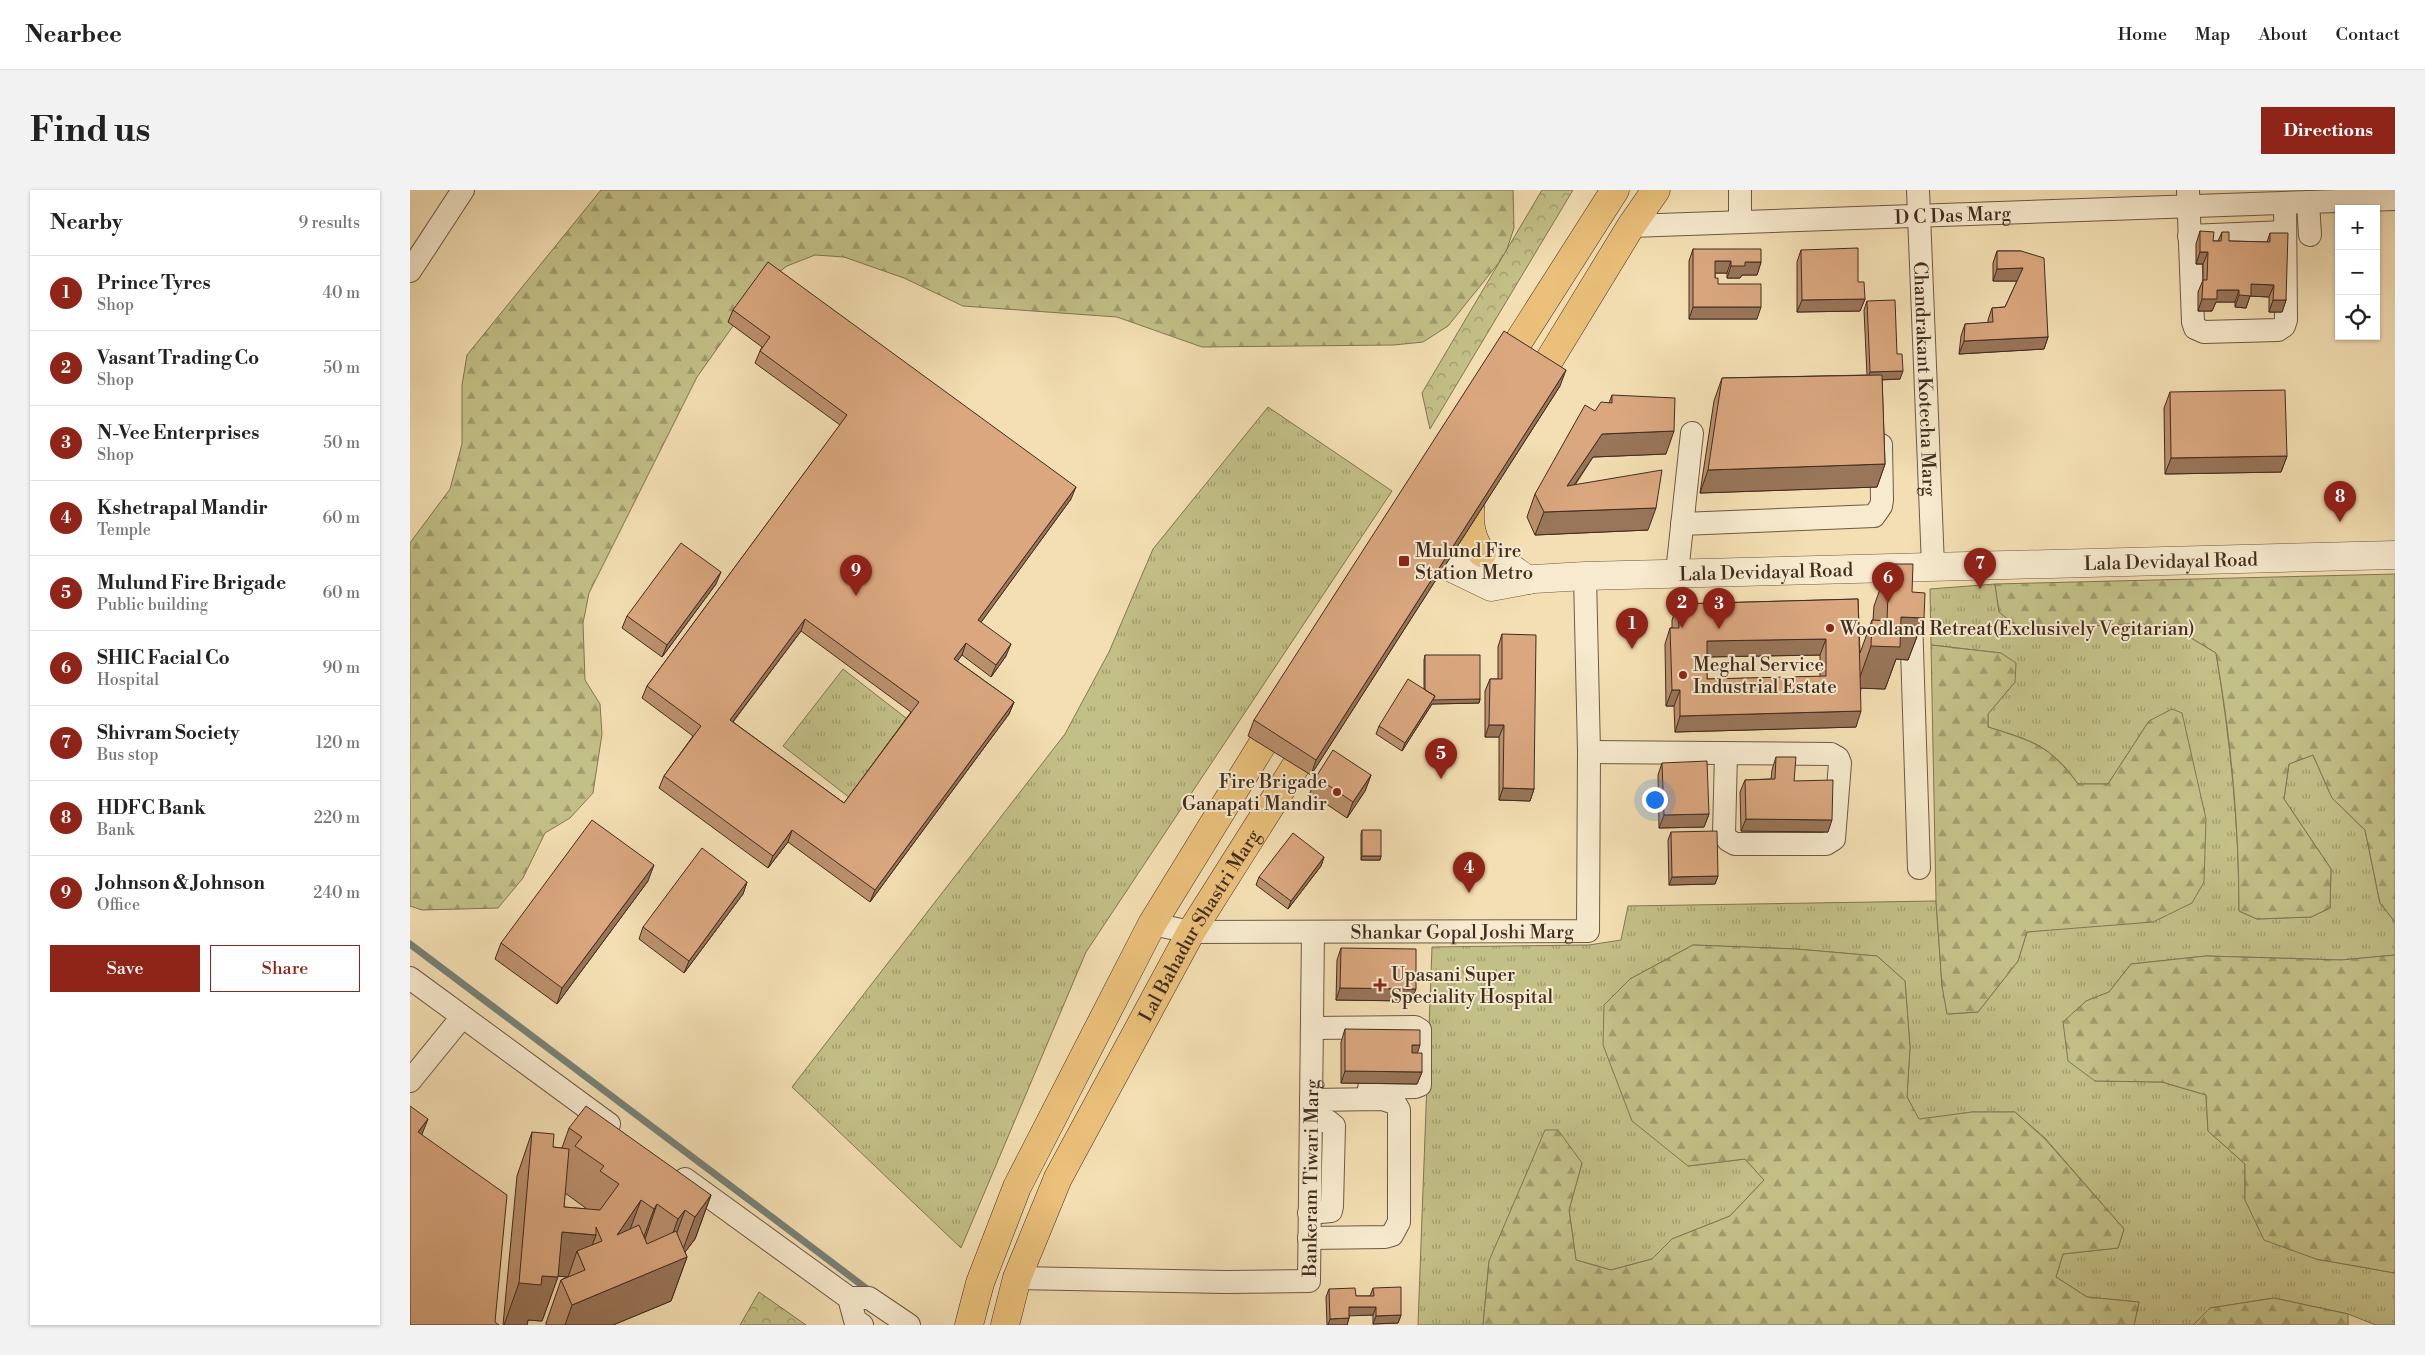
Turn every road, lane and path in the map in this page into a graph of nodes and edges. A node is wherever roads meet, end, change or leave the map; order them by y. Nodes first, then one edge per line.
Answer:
1 (463, 190) edge
2 (1615, 190) edge
3 (1656, 190) edge
4 (1740, 190) edge
5 (1918, 190) edge
6 (2188, 198) edge
7 (2296, 199) edge
8 (2395, 199) edge
9 (1920, 216) junction
10 (1740, 222) junction
11 (1631, 226) junction
12 (2285, 232) junction
13 (2189, 236) junction
14 (2310, 236) dead end
15 (410, 271) edge
16 (1487, 392) edge
17 (1519, 410) edge
18 (1880, 421) edge
19 (1692, 433) dead end
20 (1682, 524) junction
21 (1443, 534) junction
22 (1482, 553) junction
23 (2395, 555) edge
24 (1429, 557) junction
25 (1677, 574) junction
26 (1585, 576) junction
27 (1916, 578) junction
28 (1528, 580) junction
29 (1413, 582) edge
30 (1293, 695) edge
31 (1328, 715) edge
32 (1588, 752) junction
33 (1726, 753) junction
34 (1919, 868) dead end
35 (1152, 924) junction
36 (1191, 932) junction
37 (1313, 932) junction
38 (410, 978) edge
39 (462, 1017) junction
40 (1316, 1028) junction
41 (410, 1081) edge
42 (579, 1102) junction
43 (1315, 1103) junction
44 (578, 1127) edge
45 (626, 1136) edge
46 (666, 1165) edge
47 (721, 1205) junction
48 (694, 1208) edge
49 (1314, 1238) junction
50 (1017, 1278) junction
51 (849, 1298) junction
52 (862, 1325) edge
53 (909, 1325) edge
54 (969, 1325) edge
55 (1005, 1325) edge

1 - 15 street
2 - 16 main road
3 - 11 main road
4 - 10 street
5 - 9 street, Chandrakant Kotecha Marg
6 - 7 street, D C Das Marg
6 - 9 street, D C Das Marg
6 - 13 street
7 - 8 street, D C Das Marg
7 - 12 street
7 - 14 street
9 - 10 street, D C Das Marg
9 - 27 street, Chandrakant Kotecha Marg
10 - 11 street, D C Das Marg
11 - 17 main road
12 - 13 street
12 - 13 street
18 - 20 street
19 - 20 street
20 - 25 street
21 - 22 street
21 - 22 main road
21 - 24 main road
21 - 24 street, Lala Devidayal Road
22 - 28 street
23 - 27 street, Lala Devidayal Road
24 - 28 street, Lala Devidayal Road
24 - 29 main road
25 - 26 street, Lala Devidayal Road
25 - 27 street, Lala Devidayal Road
26 - 28 street, Lala Devidayal Road
26 - 32 street, Shankar Gopal Joshi Marg
27 - 34 street, Chandrakant Kotecha Marg
30 - 35 main road, Lal Bahadur Shastri Marg
31 - 36 main road, Lal Bahadur Shastri Marg
32 - 33 street
32 - 37 street, Shankar Gopal Joshi Marg
33 - 33 street
35 - 36 street, Shankar Gopal Joshi Marg
35 - 54 main road, Lal Bahadur Shastri Marg
36 - 37 street, Shankar Gopal Joshi Marg
36 - 50 main road, Lal Bahadur Shastri Marg
37 - 40 street, Bankeram Tiwari Marg
38 - 39 street
39 - 41 street
39 - 42 street
40 - 43 street, Bankeram Tiwari Marg
40 - 43 street
42 - 44 street
42 - 45 street
43 - 49 street, Bankeram Tiwari Marg
43 - 49 street
46 - 47 street
47 - 48 street
47 - 51 street
49 - 50 street, Bankeram Tiwari Marg
50 - 55 main road, Lal Bahadur Shastri Marg
51 - 52 street
51 - 53 street

